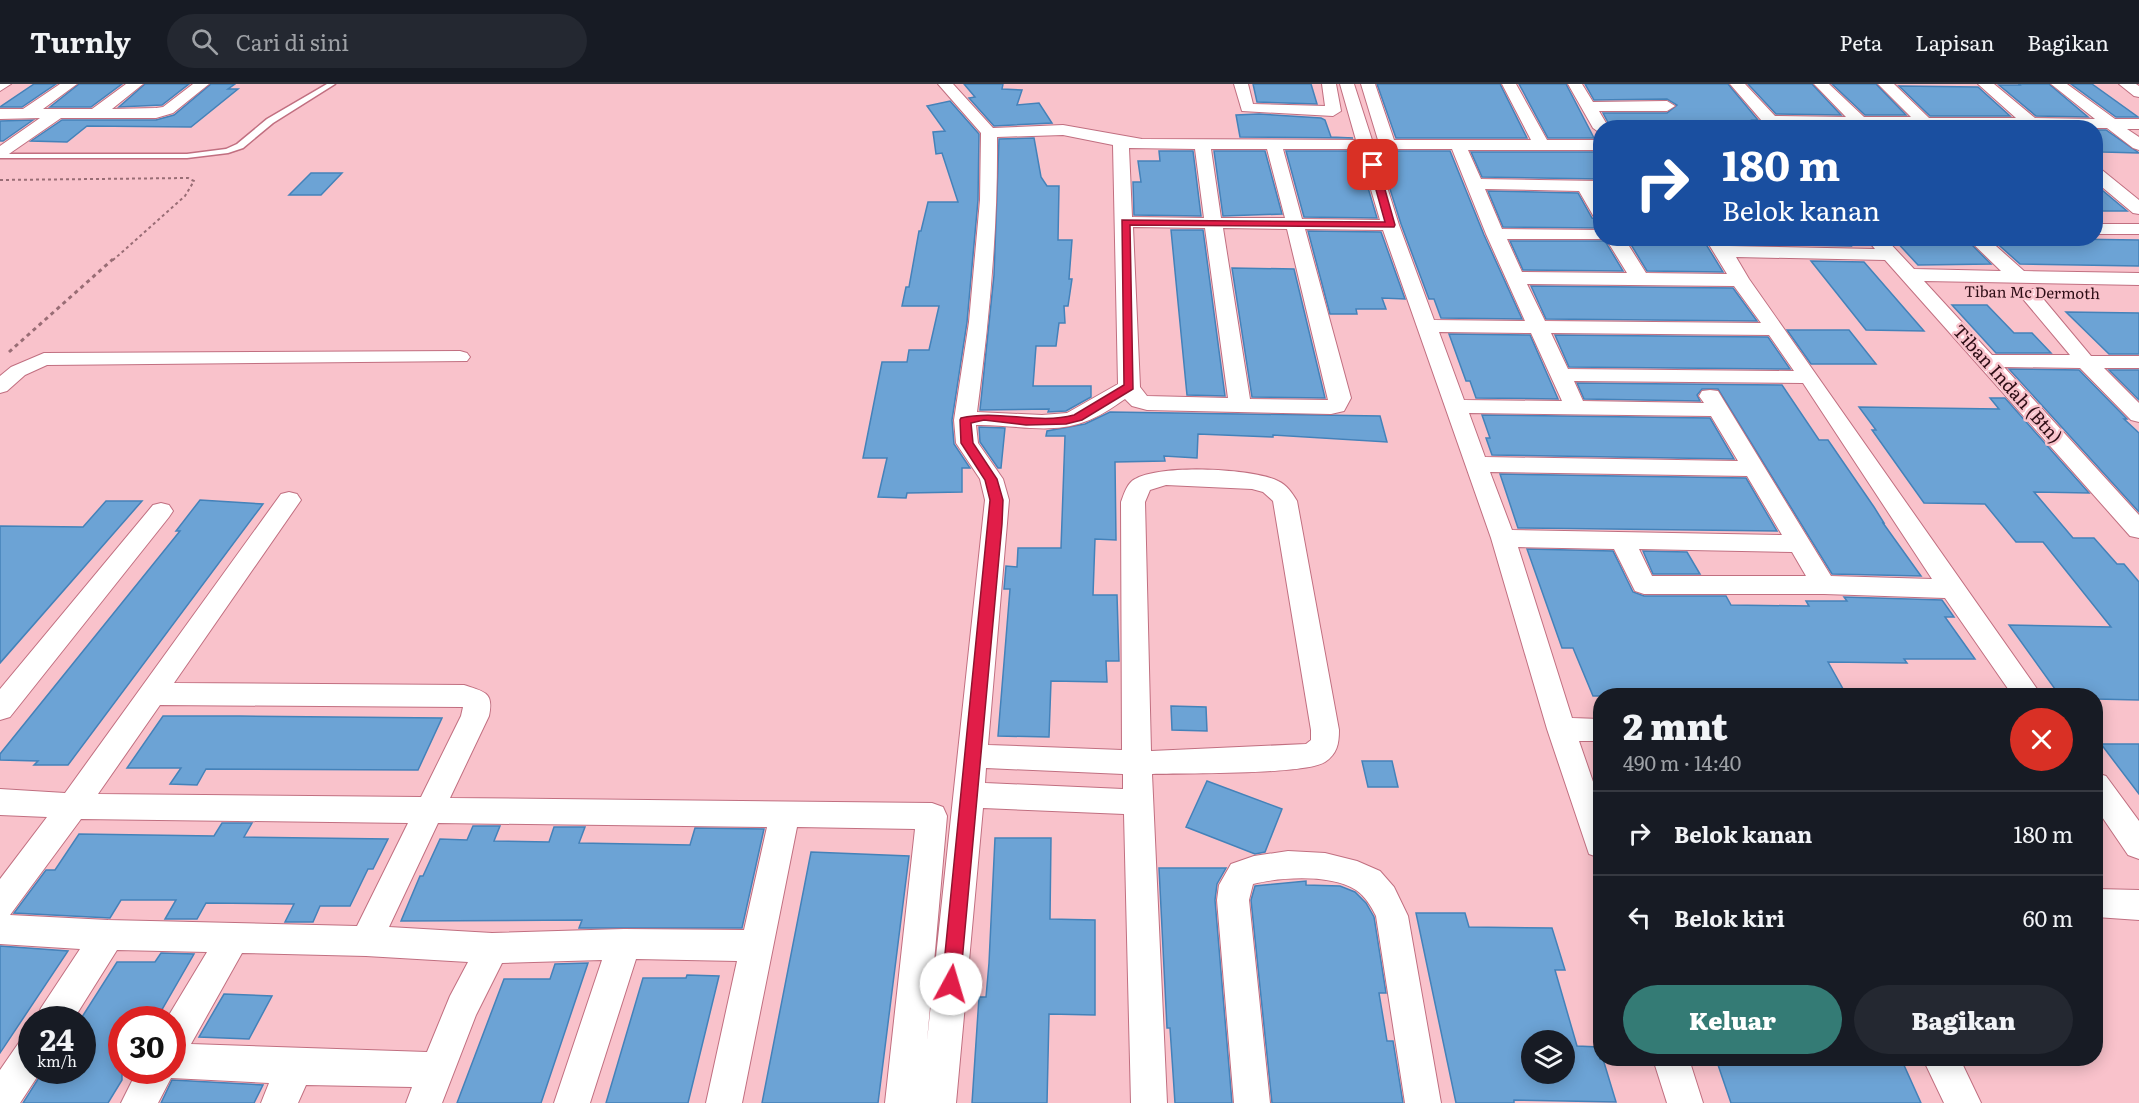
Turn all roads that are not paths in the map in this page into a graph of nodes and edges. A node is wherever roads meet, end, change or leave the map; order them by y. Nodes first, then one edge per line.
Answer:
1 (4, 84) edge
2 (70, 84) edge
3 (136, 84) edge
4 (202, 84) edge
5 (332, 84) edge
6 (945, 84) edge
7 (1241, 84) edge
8 (1329, 84) edge
9 (1347, 84) edge
10 (1368, 84) edge
11 (1509, 84) edge
12 (1575, 84) edge
13 (1737, 84) edge
14 (1821, 84) edge
15 (1885, 84) edge
16 (1985, 84) edge
17 (2058, 84) edge
18 (2126, 84) edge
19 (0, 87) edge
20 (1657, 92) dead end
21 (2139, 93) edge
22 (1590, 107) junction
23 (0, 114) edge
24 (26, 114) junction
25 (57, 114) junction
26 (95, 114) junction
27 (1597, 120) edge
28 (1771, 120) edge
29 (1858, 120) edge
30 (1923, 120) edge
31 (2027, 120) edge
32 (2103, 124) edge
33 (2111, 124) junction
34 (2139, 124) edge
35 (989, 133) junction
36 (1121, 142) junction
37 (1202, 144) junction
38 (1274, 144) junction
39 (1458, 144) junction
40 (1378, 145) junction
41 (1593, 145) edge
42 (1542, 146) junction
43 (2139, 146) edge
44 (0, 155) edge
45 (2103, 180) edge
46 (1474, 184) junction
47 (1592, 185) edge
48 (2103, 192) edge
49 (2116, 192) junction
50 (2139, 210) edge
51 (1125, 222) junction
52 (1215, 222) junction
53 (1293, 224) junction
54 (1390, 225) junction
55 (2103, 229) edge
56 (2139, 229) edge
57 (1495, 234) junction
58 (1593, 235) edge
59 (1620, 246) edge
60 (1720, 246) edge
61 (1736, 246) edge
62 (1882, 246) edge
63 (1984, 246) edge
64 (1889, 255) junction
65 (1908, 275) junction
66 (1515, 278) junction
67 (2139, 279) edge
68 (1640, 280) junction
69 (1740, 280) junction
70 (2023, 285) junction
71 (1925, 292) junction
72 (2139, 295) edge
73 (1428, 326) junction
74 (1537, 327) junction
75 (1774, 329) junction
76 (460, 357) dead end
77 (1984, 361) junction
78 (2086, 362) junction
79 (2139, 362) edge
80 (1560, 375) junction
81 (1809, 377) junction
82 (1699, 378) junction
83 (0, 387) edge
84 (1129, 387) junction
85 (1240, 406) junction
86 (1457, 406) junction
87 (1575, 407) junction
88 (1719, 410) junction
89 (2139, 415) edge
90 (965, 420) junction
91 (1477, 464) junction
92 (1755, 469) junction
93 (289, 500) dead end
94 (161, 511) dead end
95 (2139, 530) edge
96 (1503, 538) junction
97 (1622, 540) junction
98 (1800, 544) junction
99 (1824, 585) junction
100 (1952, 589) junction
101 (2022, 688) edge
102 (152, 694) junction
103 (0, 709) edge
104 (1561, 729) junction
105 (1593, 730) edge
106 (973, 756) junction
107 (1044, 760) junction
108 (1137, 763) junction
109 (971, 795) junction
110 (2103, 795) edge
111 (1044, 798) junction
112 (0, 802) edge
113 (1138, 802) junction
114 (73, 806) junction
115 (429, 811) junction
116 (785, 813) junction
117 (1593, 824) edge
118 (2139, 846) edge
119 (2103, 903) edge
120 (0, 904) edge
121 (2139, 906) edge
122 (0, 929) edge
123 (108, 935) junction
124 (234, 937) junction
125 (366, 941) junction
126 (624, 944) junction
127 (758, 946) junction
128 (492, 948) junction
129 (62, 1006) edge
130 (186, 1019) edge
131 (186, 1062) edge
132 (1673, 1066) edge
133 (1944, 1066) edge
134 (296, 1067) junction
135 (437, 1070) junction
136 (18, 1074) edge
137 (149, 1084) edge
138 (0, 1102) edge
139 (139, 1103) edge
140 (279, 1103) edge
141 (424, 1103) edge
142 (572, 1103) edge
143 (724, 1103) edge
144 (903, 1103) edge
145 (938, 1103) edge
146 (1149, 1103) edge
147 (1252, 1103) edge
148 (1423, 1103) edge
149 (1685, 1103) edge
150 (1963, 1103) edge

1 - 19 street
2 - 24 street
3 - 26 street
4 - 26 street
5 - 44 lane
6 - 35 street
7 - 8 street
9 - 40 street
10 - 40 street
11 - 42 street
12 - 22 street
13 - 28 street
14 - 29 street
15 - 30 street
16 - 31 street
17 - 33 street
18 - 21 street
20 - 22 street
22 - 27 street
23 - 24 street
24 - 25 street
25 - 26 street
25 - 44 street
32 - 33 street
33 - 34 street
33 - 43 street
35 - 36 street
35 - 90 street
36 - 37 street
36 - 51 street
37 - 38 street
37 - 52 street
38 - 40 street
38 - 53 street
39 - 40 street
39 - 42 street
39 - 46 street
40 - 54 street
41 - 42 street
45 - 49 street
46 - 47 street
46 - 57 street
48 - 49 street
49 - 50 street
51 - 52 street
51 - 84 street
52 - 53 street
52 - 85 street
53 - 54 street
53 - 85 street
54 - 73 street
55 - 56 street
57 - 58 street
57 - 66 street
59 - 68 street
60 - 69 street
61 - 64 street
62 - 64 street, Tiban Indah (Btn)
63 - 70 street
64 - 65 street, Tiban Indah (Btn)
65 - 70 street
65 - 71 street, Tiban Indah (Btn)
66 - 68 street
66 - 74 street
67 - 70 street
68 - 69 street
69 - 75 street
70 - 71 street, Tiban Mc Dermoth
70 - 72 street, Tiban Mc Dermoth
70 - 78 street
71 - 77 street, Tiban Indah (Btn)
73 - 74 street
73 - 86 street
74 - 75 street
74 - 80 street
75 - 81 street
76 - 83 street
77 - 78 street
77 - 95 street, Tiban Indah (Btn)
78 - 79 street
78 - 89 street
80 - 82 street
80 - 87 street
81 - 82 street
81 - 100 street
82 - 88 street
84 - 85 street
84 - 90 street
86 - 87 street
86 - 91 street
87 - 88 street
88 - 92 street
90 - 106 street
91 - 92 street
91 - 96 street
92 - 98 street
93 - 102 street
94 - 103 street
96 - 97 street
96 - 104 street
97 - 98 street
97 - 99 street
98 - 99 street
99 - 100 street
100 - 101 street
102 - 114 street
102 - 115 street
104 - 105 street
104 - 117 street
106 - 107 street
106 - 109 street
107 - 108 street
107 - 111 street
108 - 108 street
108 - 113 street
109 - 111 street
109 - 145 street
110 - 118 street
111 - 113 street
112 - 114 street
113 - 146 street
114 - 115 street
114 - 120 street
115 - 116 street
115 - 125 street
116 - 127 street
116 - 144 street
119 - 121 street
122 - 123 street
123 - 124 street
123 - 129 street
124 - 125 street
124 - 130 street
125 - 128 street
126 - 127 street
126 - 128 street
126 - 142 street
127 - 143 street
128 - 135 street
131 - 134 street
132 - 149 street
133 - 150 street
134 - 135 street
134 - 140 street
135 - 141 street
136 - 138 street
137 - 139 street
147 - 148 street

